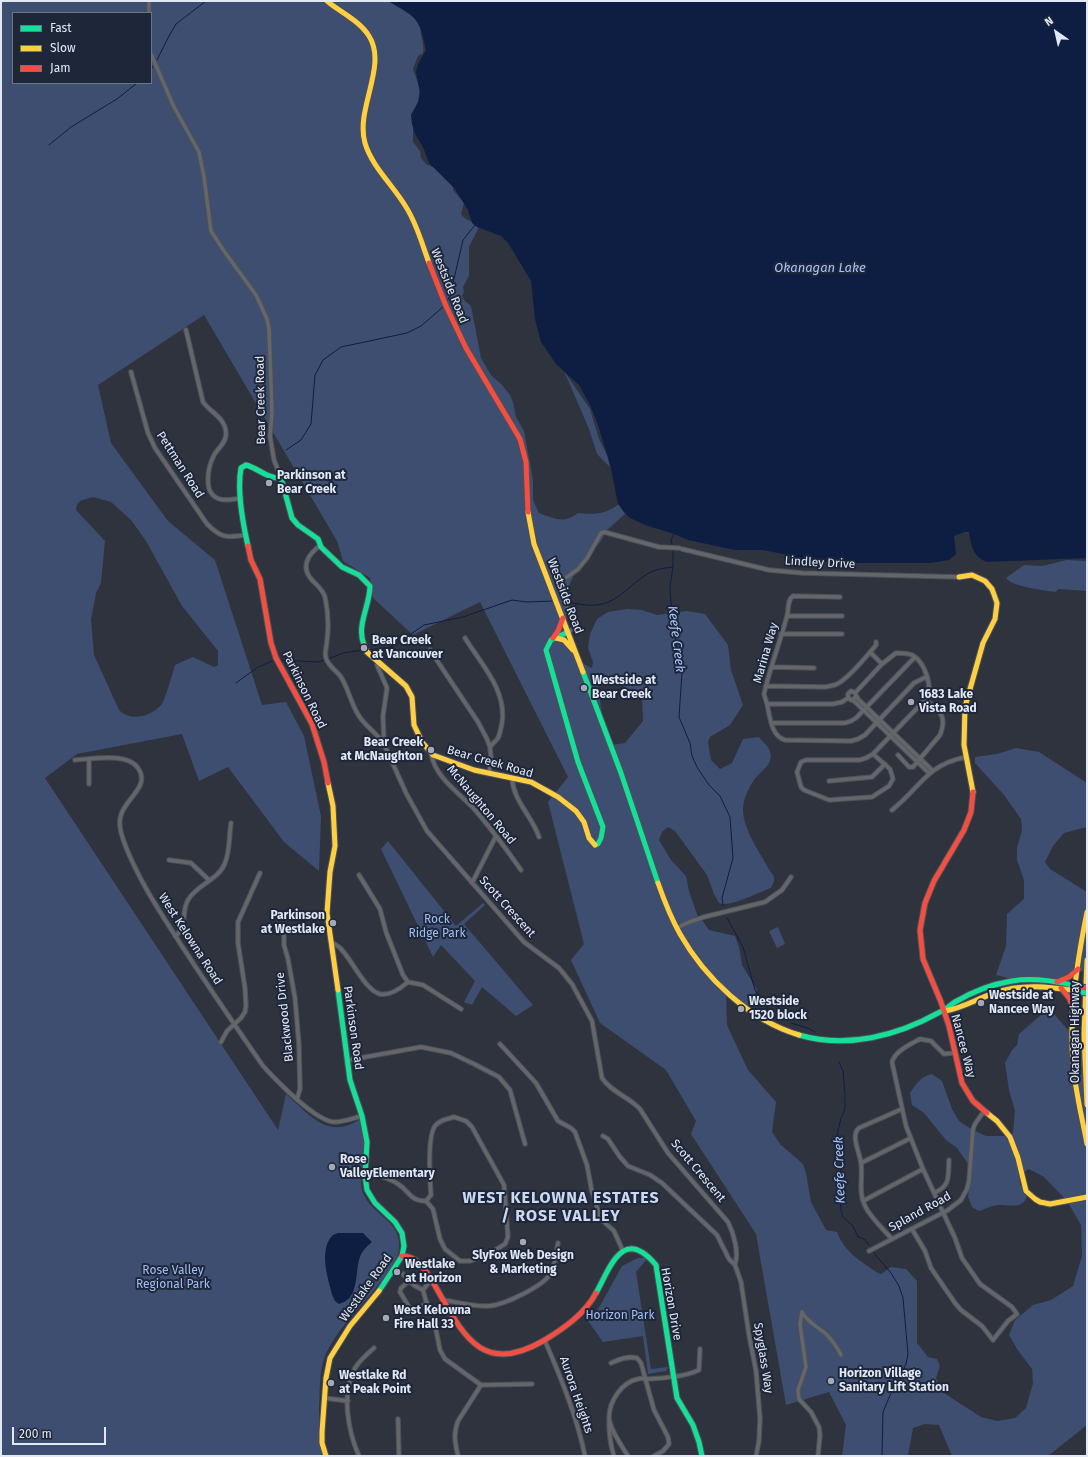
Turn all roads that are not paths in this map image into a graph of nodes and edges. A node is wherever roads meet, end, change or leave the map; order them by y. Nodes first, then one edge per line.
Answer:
1 (149, 1) edge
2 (327, 1) edge
3 (149, 12) edge
4 (152, 56) edge
5 (186, 330) dead end
6 (131, 372) dead end
7 (281, 478) junction
8 (241, 498) junction
9 (245, 535) junction
10 (321, 545) junction
11 (959, 577) joint
12 (840, 597) dead end
13 (787, 616) junction
14 (842, 616) dead end
15 (563, 618) junction
16 (568, 632) junction
17 (781, 634) junction
18 (842, 634) dead end
19 (465, 638) dead end
20 (553, 638) junction
21 (876, 642) dead end
22 (430, 650) dead end
23 (870, 652) junction
24 (576, 653) junction
25 (915, 657) junction
26 (378, 661) junction
27 (882, 664) junction
28 (772, 667) junction
29 (814, 668) dead end
30 (926, 677) junction
31 (766, 686) junction
32 (853, 697) junction
33 (925, 699) junction
34 (767, 704) junction
35 (865, 708) junction
36 (878, 721) junction
37 (772, 723) junction
38 (892, 734) junction
39 (384, 744) junction
40 (490, 747) junction
41 (430, 751) junction
42 (873, 754) junction
43 (898, 755) dead end
44 (966, 757) junction
45 (89, 759) junction
46 (75, 760) dead end
47 (919, 760) junction
48 (885, 764) junction
49 (931, 772) junction
50 (489, 773) junction
51 (512, 779) junction
52 (829, 781) dead end
53 (89, 784) dead end
54 (892, 810) dead end
55 (231, 823) dead end
56 (496, 836) junction
57 (539, 837) dead end
58 (169, 860) dead end
59 (521, 870) dead end
60 (260, 872) dead end
61 (359, 875) dead end
62 (791, 877) dead end
63 (209, 880) junction
64 (472, 883) junction
65 (1087, 912) edge
66 (677, 928) junction
67 (284, 934) dead end
68 (175, 936) junction
69 (331, 942) junction
70 (1087, 960) edge
71 (1078, 969) junction
72 (408, 982) junction
73 (1058, 982) junction
74 (1061, 988) junction
75 (1080, 989) edge
76 (1087, 993) edge
77 (461, 1010) dead end
78 (944, 1011) junction
79 (1073, 1012) junction
80 (234, 1024) junction
81 (222, 1042) dead end
82 (500, 1044) dead end
83 (954, 1053) junction
84 (348, 1060) junction
85 (297, 1099) junction
86 (1087, 1105) edge
87 (902, 1109) junction
88 (984, 1111) junction
89 (362, 1116) junction
90 (603, 1136) dead end
91 (911, 1138) junction
92 (525, 1144) dead end
93 (1087, 1144) edge
94 (949, 1160) dead end
95 (862, 1163) junction
96 (923, 1169) junction
97 (365, 1172) junction
98 (934, 1193) junction
99 (1087, 1196) edge
100 (863, 1201) junction
101 (426, 1202) junction
102 (943, 1213) junction
103 (912, 1229) junction
104 (892, 1239) junction
105 (558, 1243) dead end
106 (624, 1251) junction
107 (869, 1251) dead end
108 (402, 1256) junction
109 (735, 1265) junction
110 (403, 1274) dead end
111 (431, 1280) junction
112 (409, 1281) junction
113 (423, 1290) junction
114 (443, 1300) junction
115 (427, 1303) junction
116 (545, 1341) junction
117 (374, 1348) dead end
118 (700, 1349) dead end
119 (841, 1355) dead end
120 (612, 1363) dead end
121 (674, 1376) junction
122 (646, 1379) junction
123 (532, 1384) dead end
124 (481, 1385) junction
125 (324, 1398) junction
126 (348, 1402) junction
127 (609, 1418) junction
128 (398, 1419) dead end
129 (326, 1456) edge
130 (359, 1456) edge
131 (399, 1456) edge
132 (458, 1456) edge
133 (585, 1456) edge
134 (614, 1456) edge
135 (628, 1456) edge
136 (654, 1456) edge
137 (702, 1456) edge
138 (756, 1456) edge
139 (818, 1456) edge

1 - 3 street
2 - 15 main road, Westside Road
4 - 7 street, Bear Creek Road
5 - 8 street
6 - 9 street, Pettman Road
7 - 8 main road, Parkinson Road
7 - 10 main road, Bear Creek Road
8 - 9 main road, Parkinson Road
9 - 69 main road, Parkinson Road
10 - 26 main road, Bear Creek Road
10 - 39 street, Scott Crescent
11 - 16 street, Lindley Drive
11 - 44 main road, Nancee Way
12 - 13 street, Marina Way
13 - 14 street
13 - 17 street, Marina Way
15 - 16 main road, Westside Road
15 - 20 main road
16 - 20 main road
16 - 24 main road, Westside Road
17 - 18 street
17 - 28 street, Marina Way
19 - 40 street
20 - 24 main road
20 - 51 main road, Bear Creek Road
21 - 23 street
22 - 40 street
23 - 27 street
23 - 31 street
24 - 66 main road, Westside Road
25 - 27 street
25 - 30 street
25 - 35 street
26 - 39 street
26 - 41 main road, Bear Creek Road
27 - 32 street
28 - 29 street
28 - 31 street, Marina Way
30 - 33 street
30 - 36 street
31 - 34 street, Marina Way
32 - 34 street
32 - 35 street
33 - 38 street
33 - 47 street
34 - 37 street, Marina Way
35 - 36 street
35 - 37 street
36 - 37 street, Marina Way
36 - 38 street
38 - 42 street
38 - 47 street
39 - 64 street, Scott Crescent
40 - 50 street
41 - 50 main road, Bear Creek Road
41 - 56 street, McNaughton Road
42 - 48 street
42 - 48 street
43 - 47 street
44 - 49 street
44 - 78 main road, Nancee Way
45 - 46 street, West Kelowna Road
45 - 53 street
45 - 68 street, West Kelowna Road
47 - 49 street
48 - 52 street
49 - 54 street
50 - 51 main road, Bear Creek Road
51 - 57 street
55 - 63 street
56 - 59 street, McNaughton Road
56 - 64 street
58 - 63 street
60 - 80 street
61 - 72 street
62 - 66 street
63 - 68 street
64 - 109 street, Scott Crescent
65 - 71 main road
66 - 78 main road, Westside Road
67 - 85 street, Blackwood Drive
68 - 80 street, West Kelowna Road
69 - 72 street, Parkinson Road
69 - 84 main road, Parkinson Road
70 - 86 main road, Okanagan Highway
71 - 73 main road
71 - 75 main road
72 - 77 street
73 - 75 main road, Westside Road
73 - 78 main road, Westside Road
74 - 75 main road, Westside Road
74 - 78 main road, Westside Road
74 - 79 main road
75 - 76 main road, Westside Road, bridge
75 - 79 main road
78 - 83 main road, Nancee Way
79 - 93 main road
80 - 81 street
80 - 85 street, West Kelowna Road
82 - 106 street
83 - 87 street
83 - 88 main road, Nancee Way
84 - 89 main road, Parkinson Road
84 - 92 street
85 - 89 street, West Kelowna Road
87 - 91 street
87 - 95 street
88 - 99 main road, Nancee Way
88 - 102 street, Spland Road
89 - 97 main road, Westlake Road
90 - 109 street
91 - 95 street
91 - 96 street
94 - 98 street
95 - 100 street
96 - 98 street
96 - 100 street
97 - 101 street
97 - 108 main road, Westlake Road
98 - 102 street
100 - 104 street
101 - 101 street
102 - 103 street, Spland Road
102 - 103 street
103 - 104 street, Spland Road
104 - 107 street, Spland Road
105 - 114 street
106 - 116 main road
106 - 121 main road, Horizon Drive
108 - 111 main road
108 - 125 main road, Westlake Road
109 - 138 street, Spyglass Way
110 - 112 street
111 - 113 street
111 - 114 main road
112 - 113 street
112 - 115 street
113 - 115 street
114 - 116 main road
115 - 124 street
116 - 133 street, Aurora Heights
117 - 126 street
118 - 121 street, Aurora Heights
119 - 139 street
120 - 122 street
121 - 122 street, Aurora Heights
121 - 137 main road, Horizon Drive
122 - 127 street, Aurora Heights
122 - 136 street
123 - 124 street
124 - 132 street
125 - 126 street
125 - 129 main road, Westlake Road
126 - 130 street
127 - 134 street, Aurora Heights
127 - 135 street
128 - 131 street

